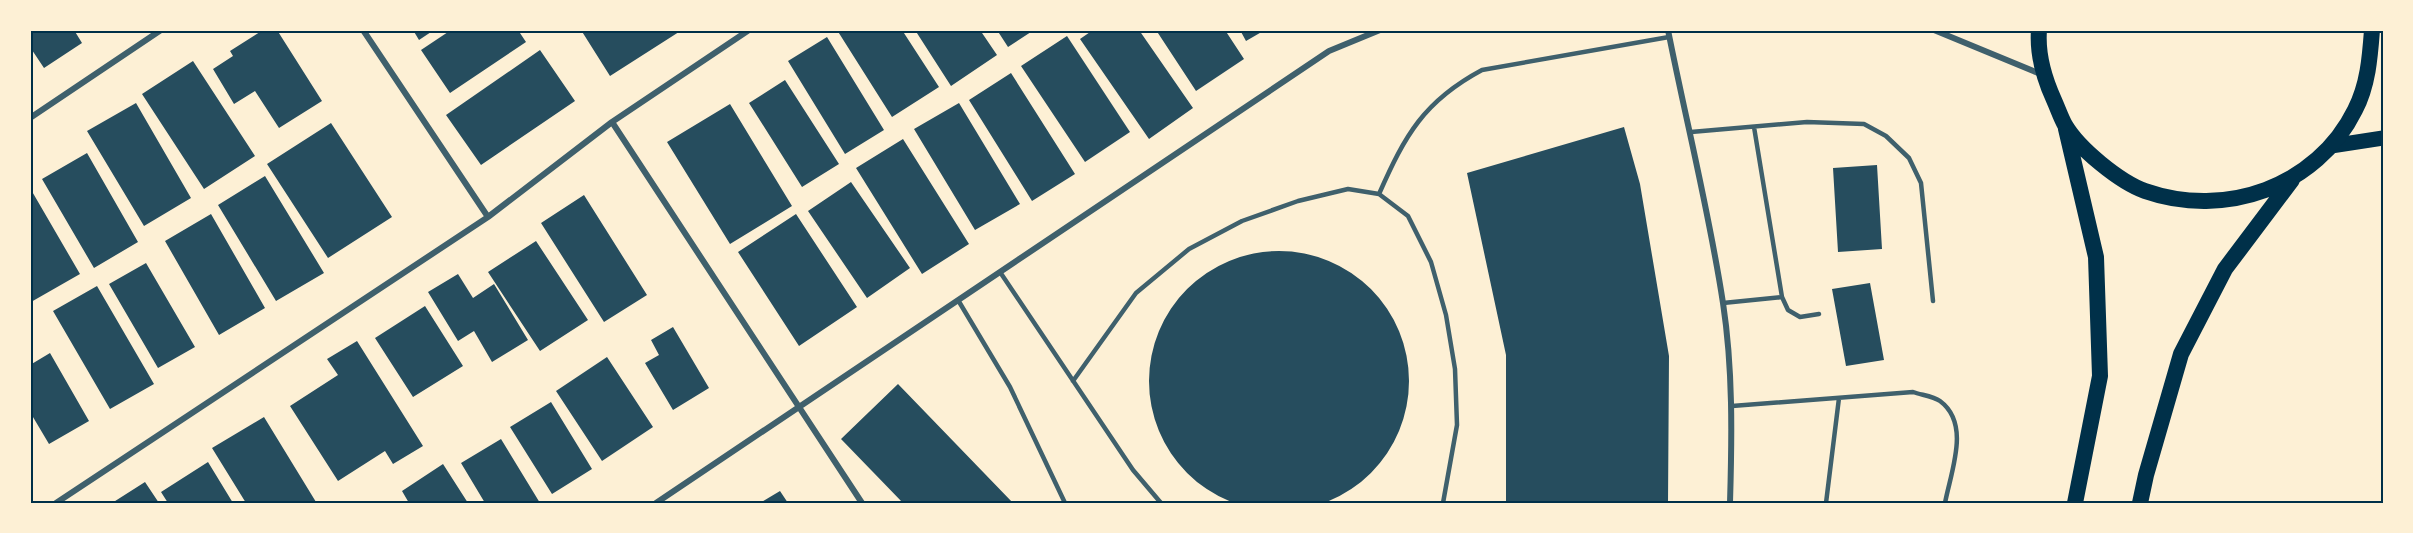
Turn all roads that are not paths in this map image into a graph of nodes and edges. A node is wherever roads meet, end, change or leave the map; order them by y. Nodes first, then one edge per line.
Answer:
1 (161, 30) edge
2 (363, 30) edge
3 (749, 30) edge
4 (1380, 30) edge
5 (1934, 30) edge
6 (2039, 30) edge
7 (2372, 30) edge
8 (1668, 34) edge
9 (2043, 75) junction
10 (30, 118) edge
11 (612, 122) junction
12 (2066, 126) junction
13 (1754, 127) junction
14 (1691, 132) junction
15 (2383, 138) edge
16 (2331, 146) junction
17 (2292, 179) junction
18 (1379, 194) junction
19 (488, 217) junction
20 (1000, 272) junction
21 (1782, 297) junction
22 (958, 300) junction
23 (1933, 300) dead end
24 (1723, 303) junction
25 (1819, 314) dead end
26 (1073, 381) junction
27 (1839, 398) junction
28 (1732, 406) junction
29 (799, 407) junction
30 (56, 503) edge
31 (656, 503) edge
32 (862, 503) edge
33 (1065, 503) edge
34 (1161, 503) edge
35 (1443, 503) edge
36 (1730, 503) edge
37 (1826, 503) edge
38 (1945, 503) edge
39 (2075, 503) edge
40 (2140, 503) edge

1 - 10 street
2 - 19 street
3 - 11 street
4 - 20 street
5 - 9 street
6 - 9 highway
7 - 16 highway
8 - 14 street
8 - 18 lane
9 - 12 highway
11 - 19 street
11 - 29 street
12 - 17 highway
12 - 39 highway
13 - 14 lane
13 - 21 lane
13 - 23 lane
14 - 24 street
15 - 16 main road
16 - 17 highway
17 - 40 highway
18 - 26 lane
18 - 35 lane
19 - 30 street
20 - 22 street
20 - 26 lane
21 - 24 lane
21 - 25 lane
22 - 29 street
22 - 33 lane
24 - 28 street
26 - 34 lane
27 - 28 lane
27 - 37 lane
27 - 38 lane
28 - 36 street
29 - 31 street
29 - 32 street

